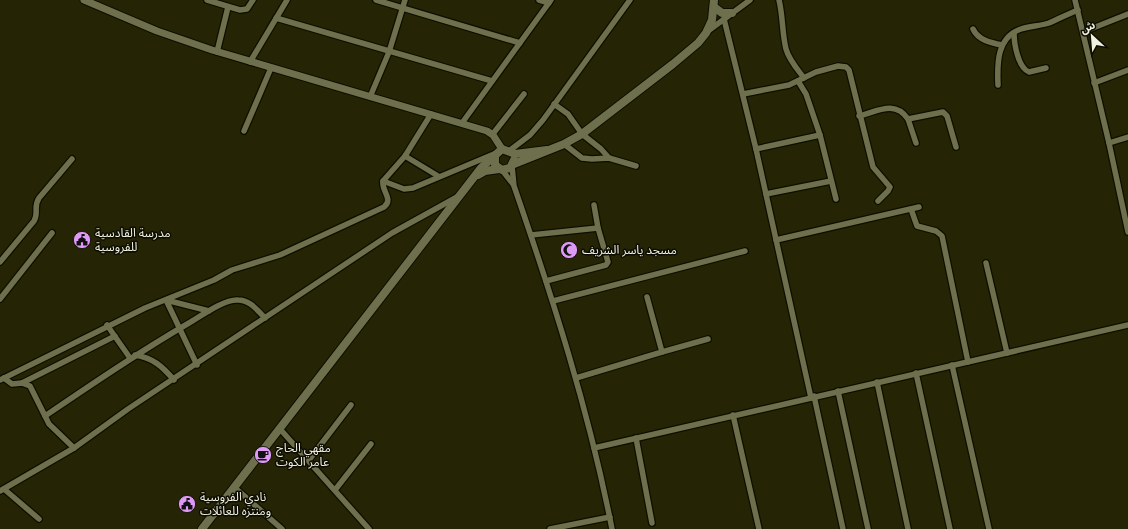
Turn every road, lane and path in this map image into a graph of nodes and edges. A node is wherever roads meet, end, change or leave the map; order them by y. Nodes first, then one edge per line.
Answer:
1 (84, 0) edge
2 (207, 0) edge
3 (253, 0) edge
4 (287, 0) edge
5 (376, 0) edge
6 (405, 0) edge
7 (539, 0) edge
8 (630, 0) edge
9 (750, 0) edge
10 (779, 0) edge
11 (1075, 0) edge
12 (550, 2) edge
13 (714, 4) edge
14 (228, 7) junction
15 (402, 9) junction
16 (1078, 10) junction
17 (732, 13) junction
18 (1128, 14) edge
19 (276, 18) junction
20 (724, 19) junction
21 (973, 29) dead end
22 (1083, 32) junction
23 (706, 33) junction
24 (1014, 33) junction
25 (520, 43) junction
26 (1002, 45) junction
27 (217, 52) junction
28 (389, 52) junction
29 (250, 62) junction
30 (271, 68) junction
31 (1046, 68) dead end
32 (1128, 70) edge
33 (804, 78) junction
34 (492, 81) junction
35 (798, 81) junction
36 (1094, 83) junction
37 (998, 85) dead end
38 (524, 94) dead end
39 (743, 94) junction
40 (370, 97) junction
41 (554, 104) junction
42 (431, 114) junction
43 (859, 116) junction
44 (908, 118) junction
45 (462, 123) junction
46 (244, 131) dead end
47 (582, 134) junction
48 (492, 135) junction
49 (820, 135) junction
50 (1128, 137) edge
51 (916, 143) dead end
52 (1109, 143) junction
53 (564, 144) junction
54 (956, 146) dead end
55 (756, 148) junction
56 (547, 150) junction
57 (503, 153) junction
58 (405, 156) junction
59 (609, 158) junction
60 (72, 159) dead end
61 (513, 165) junction
62 (636, 166) dead end
63 (501, 169) junction
64 (438, 176) junction
65 (474, 177) junction
66 (383, 181) junction
67 (831, 181) junction
68 (514, 186) junction
69 (766, 194) junction
70 (458, 196) junction
71 (836, 199) dead end
72 (878, 200) dead end
73 (594, 205) dead end
74 (919, 207) dead end
75 (911, 209) junction
76 (598, 228) junction
77 (1128, 232) edge
78 (52, 233) dead end
79 (531, 235) junction
80 (776, 240) junction
81 (745, 251) dead end
82 (0, 262) edge
83 (986, 263) dead end
84 (546, 281) junction
85 (647, 296) dead end
86 (0, 299) edge
87 (166, 300) junction
88 (553, 301) junction
89 (209, 311) junction
90 (266, 318) junction
91 (108, 325) junction
92 (1128, 325) edge
93 (180, 329) junction
94 (115, 336) junction
95 (708, 339) dead end
96 (662, 352) junction
97 (1007, 353) junction
98 (133, 357) junction
99 (968, 362) junction
100 (197, 365) junction
101 (952, 365) junction
102 (916, 373) junction
103 (576, 378) junction
104 (2, 379) edge
105 (174, 380) junction
106 (877, 382) junction
107 (22, 383) junction
108 (838, 391) junction
109 (812, 397) junction
110 (351, 405) dead end
111 (733, 415) junction
112 (45, 416) junction
113 (280, 429) junction
114 (636, 438) junction
115 (371, 444) dead end
116 (74, 448) junction
117 (594, 448) junction
118 (309, 460) junction
119 (234, 487) junction
120 (2, 490) edge
121 (335, 490) junction
122 (610, 517) junction
123 (39, 519) dead end
124 (652, 523) dead end
125 (202, 529) edge
126 (282, 529) edge
127 (369, 529) edge
128 (550, 529) edge
129 (612, 529) edge
130 (759, 529) edge
131 (844, 529) edge
132 (868, 529) edge
133 (908, 529) edge
134 (950, 529) edge
135 (989, 529) edge

1 - 27 street
2 - 14 street
3 - 14 street
4 - 19 street
5 - 15 street
6 - 15 street
7 - 12 street
8 - 41 street
9 - 17 street
10 - 33 street
11 - 16 street
12 - 25 street
13 - 17 main road
13 - 23 main road
14 - 27 street
15 - 25 street
15 - 28 street
16 - 22 street
16 - 24 street
17 - 20 street
18 - 22 street
19 - 28 street
19 - 29 street
20 - 23 street
20 - 39 street
21 - 26 street
22 - 36 street
23 - 47 main road
24 - 26 street
24 - 31 street
25 - 34 street
26 - 37 street
27 - 29 street
28 - 34 street
28 - 40 street
29 - 30 street
30 - 40 street
30 - 46 street
32 - 36 street
33 - 35 street
33 - 43 street
34 - 45 street
35 - 39 street
35 - 49 street
36 - 52 street
38 - 48 street
39 - 55 street
40 - 42 street
41 - 47 street
41 - 57 street
42 - 45 street
42 - 58 street
43 - 44 street
43 - 72 street
44 - 51 street
44 - 54 street
45 - 48 street
47 - 53 main road
47 - 59 street
48 - 57 street
49 - 55 street
49 - 67 street
50 - 52 street
52 - 77 street
53 - 56 main road
53 - 59 street
55 - 69 street
56 - 57 main road
56 - 61 main road
57 - 61 main road
57 - 63 main road
57 - 64 street
57 - 65 main road
58 - 64 street
58 - 66 street
59 - 62 street
60 - 82 street
61 - 63 main road
61 - 68 street
63 - 65 main road
63 - 68 street
64 - 66 street
65 - 70 main road
66 - 87 street
67 - 69 street
67 - 71 street
68 - 79 street
69 - 80 street
70 - 90 street
70 - 113 main road
73 - 76 street
74 - 75 street
75 - 80 street
75 - 99 street
76 - 79 street
76 - 84 street
78 - 86 street
79 - 84 street
80 - 109 street
81 - 88 street
83 - 97 street
84 - 88 street
85 - 96 street
87 - 89 street
87 - 91 street
87 - 93 street
88 - 103 street
89 - 90 street
89 - 93 street
90 - 100 street
91 - 94 street
91 - 104 street
92 - 97 street
93 - 98 street
93 - 100 street
94 - 98 street
94 - 107 street
95 - 96 street
96 - 103 street
97 - 99 street
98 - 105 street
98 - 112 street
99 - 101 street
100 - 105 street
101 - 102 street
101 - 135 street
102 - 106 street
102 - 134 street
103 - 117 street
104 - 107 street
105 - 116 street
106 - 108 street
106 - 133 street
107 - 112 street
108 - 109 street
108 - 132 street
109 - 111 street
109 - 131 street
110 - 118 street
111 - 114 street
111 - 130 street
112 - 116 street
113 - 118 street
113 - 119 main road
114 - 117 street
114 - 124 street
115 - 121 street
116 - 120 street
117 - 122 street
118 - 121 street
119 - 125 main road
119 - 126 street
120 - 123 street
121 - 127 street
122 - 128 street
122 - 129 street

